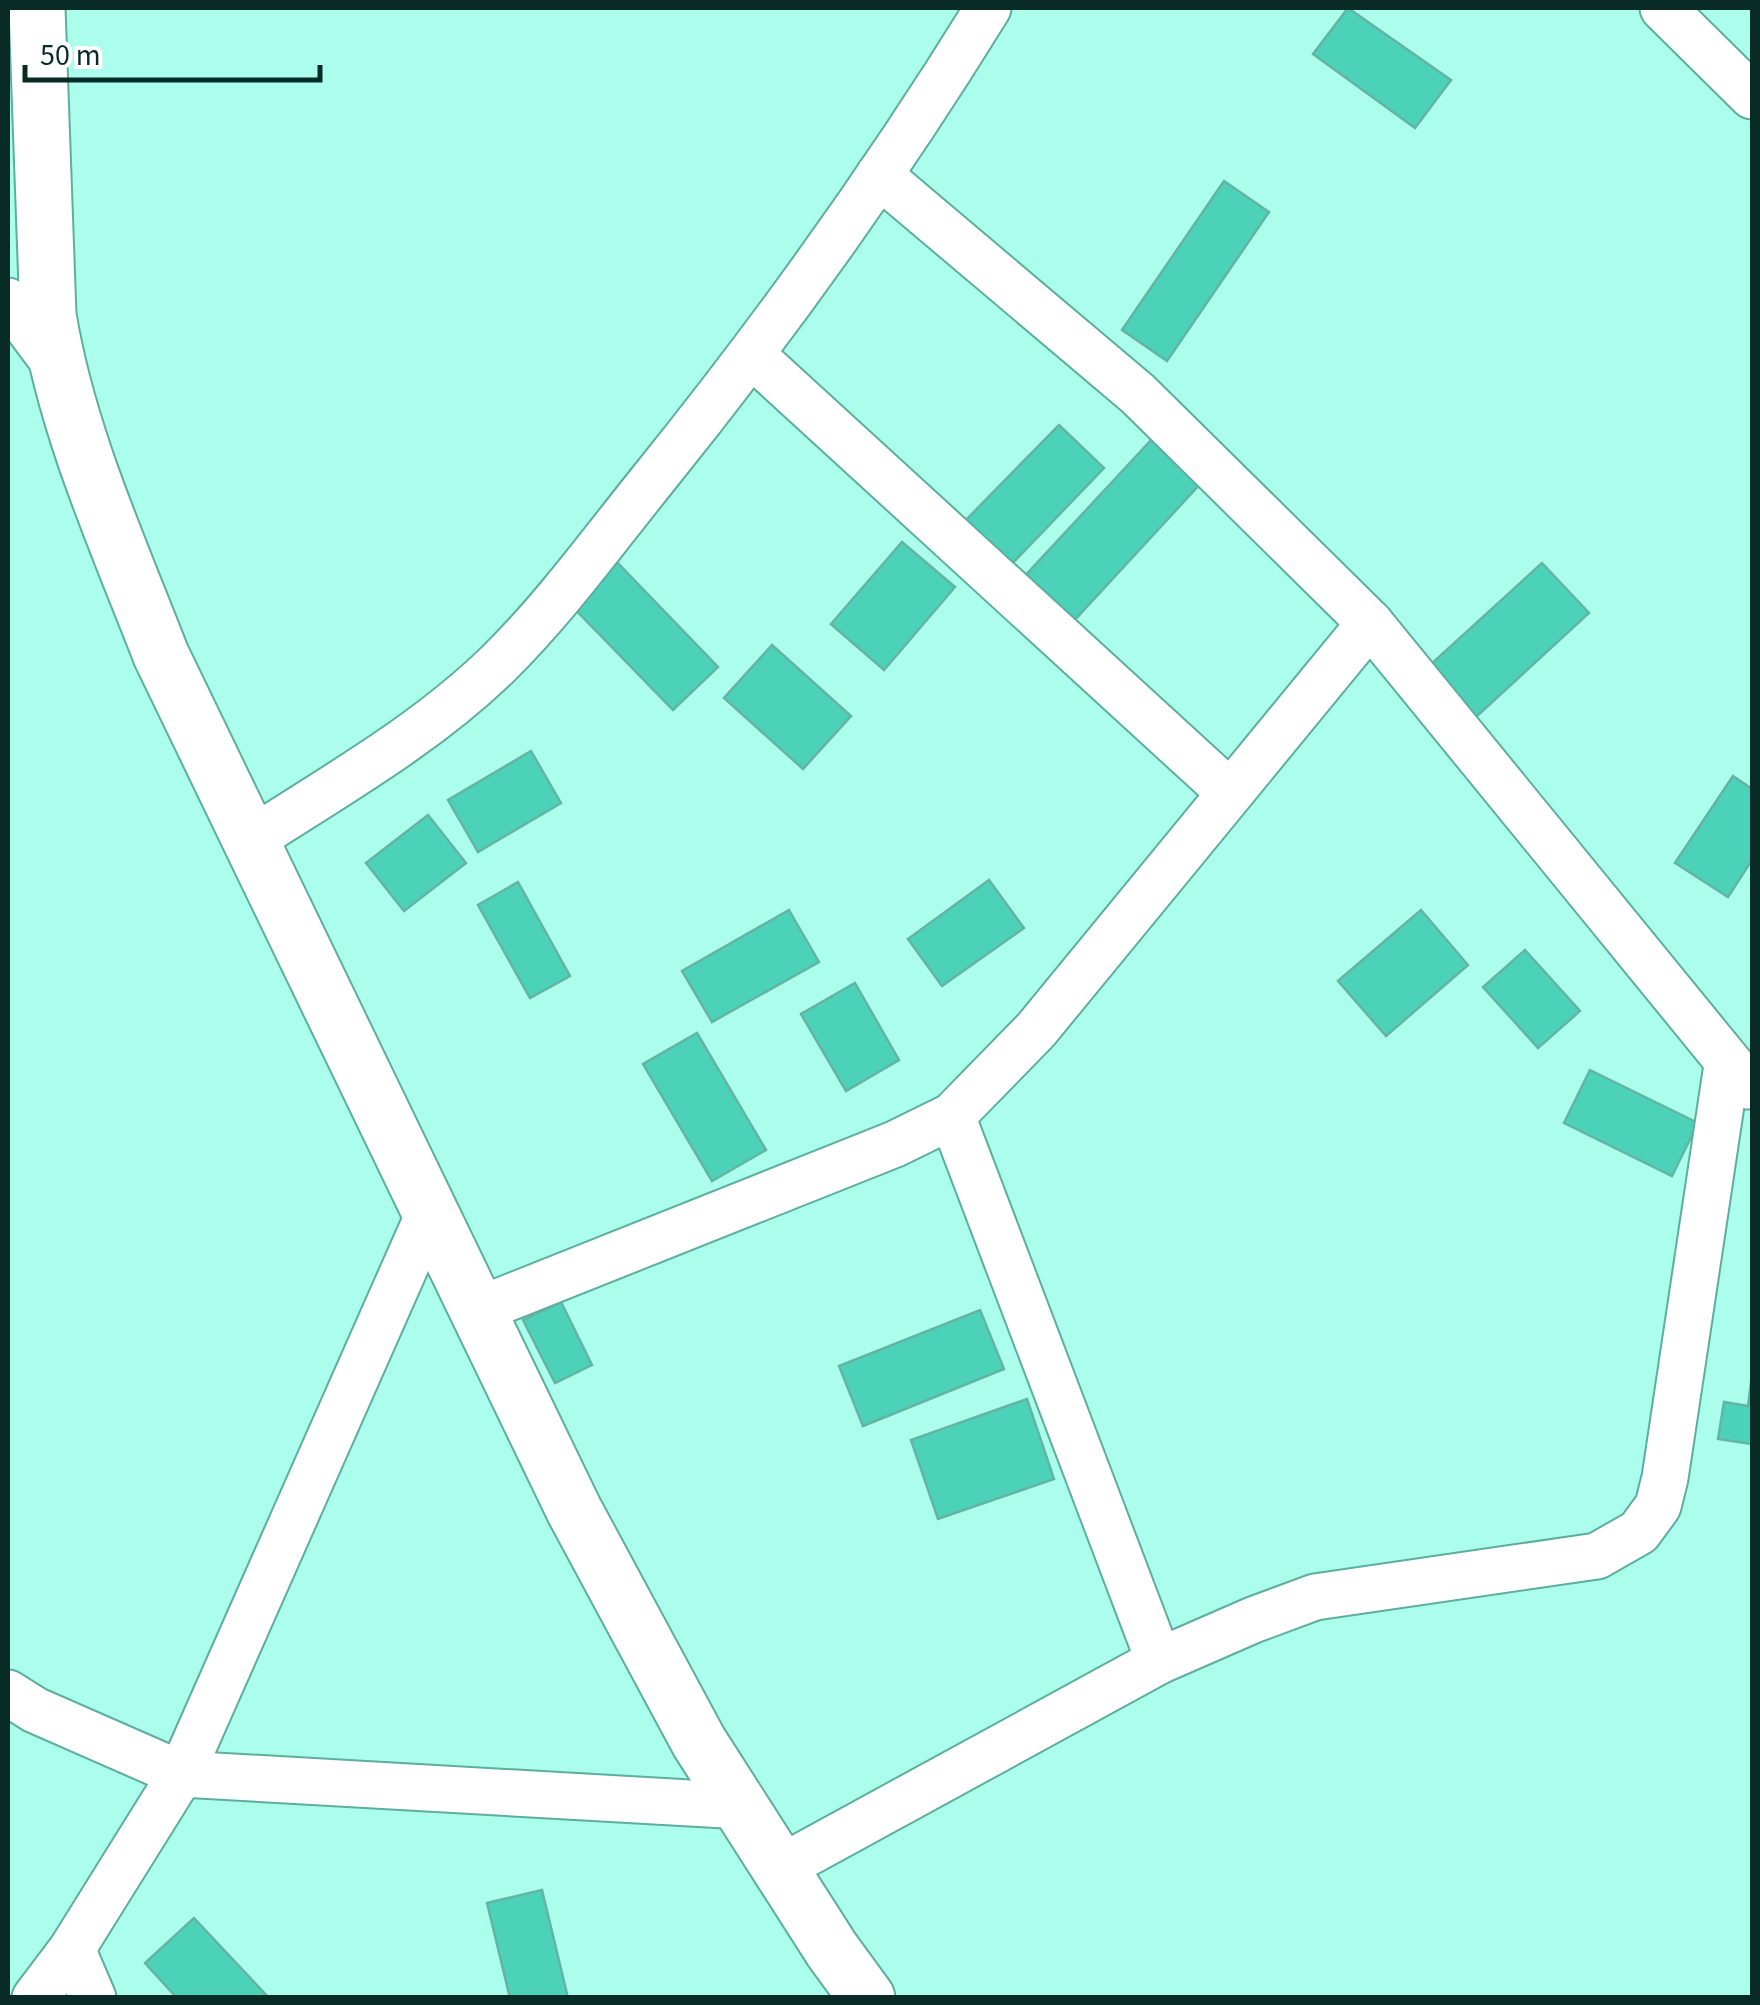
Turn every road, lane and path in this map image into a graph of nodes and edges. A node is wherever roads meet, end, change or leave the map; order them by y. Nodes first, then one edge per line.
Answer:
1 (37, 8) edge
2 (988, 8) edge
3 (1663, 8) edge
4 (1752, 96) edge
5 (879, 176) junction
6 (8, 301) edge
7 (752, 356) junction
8 (56, 365) junction
9 (1370, 623) junction
10 (1228, 791) junction
11 (251, 840) junction
12 (1740, 1078) edge
13 (952, 1116) junction
14 (430, 1211) junction
15 (478, 1310) junction
16 (1160, 1661) junction
17 (8, 1693) edge
18 (181, 1774) junction
19 (742, 1806) junction
20 (782, 1868) junction
21 (72, 1949) junction
22 (35, 1998) edge
23 (94, 1998) edge
24 (867, 1998) edge

1 - 8 street
2 - 5 street
3 - 4 street
5 - 7 street
5 - 9 street
6 - 8 street
7 - 10 street
7 - 11 street
8 - 11 street
9 - 10 street
9 - 12 street
10 - 13 street
11 - 14 street
12 - 16 street
13 - 15 street
13 - 16 street
14 - 15 street
14 - 18 street
15 - 19 street
16 - 20 street
17 - 18 street
18 - 19 street
18 - 21 street
19 - 20 street
20 - 24 street
21 - 22 street
21 - 23 street

